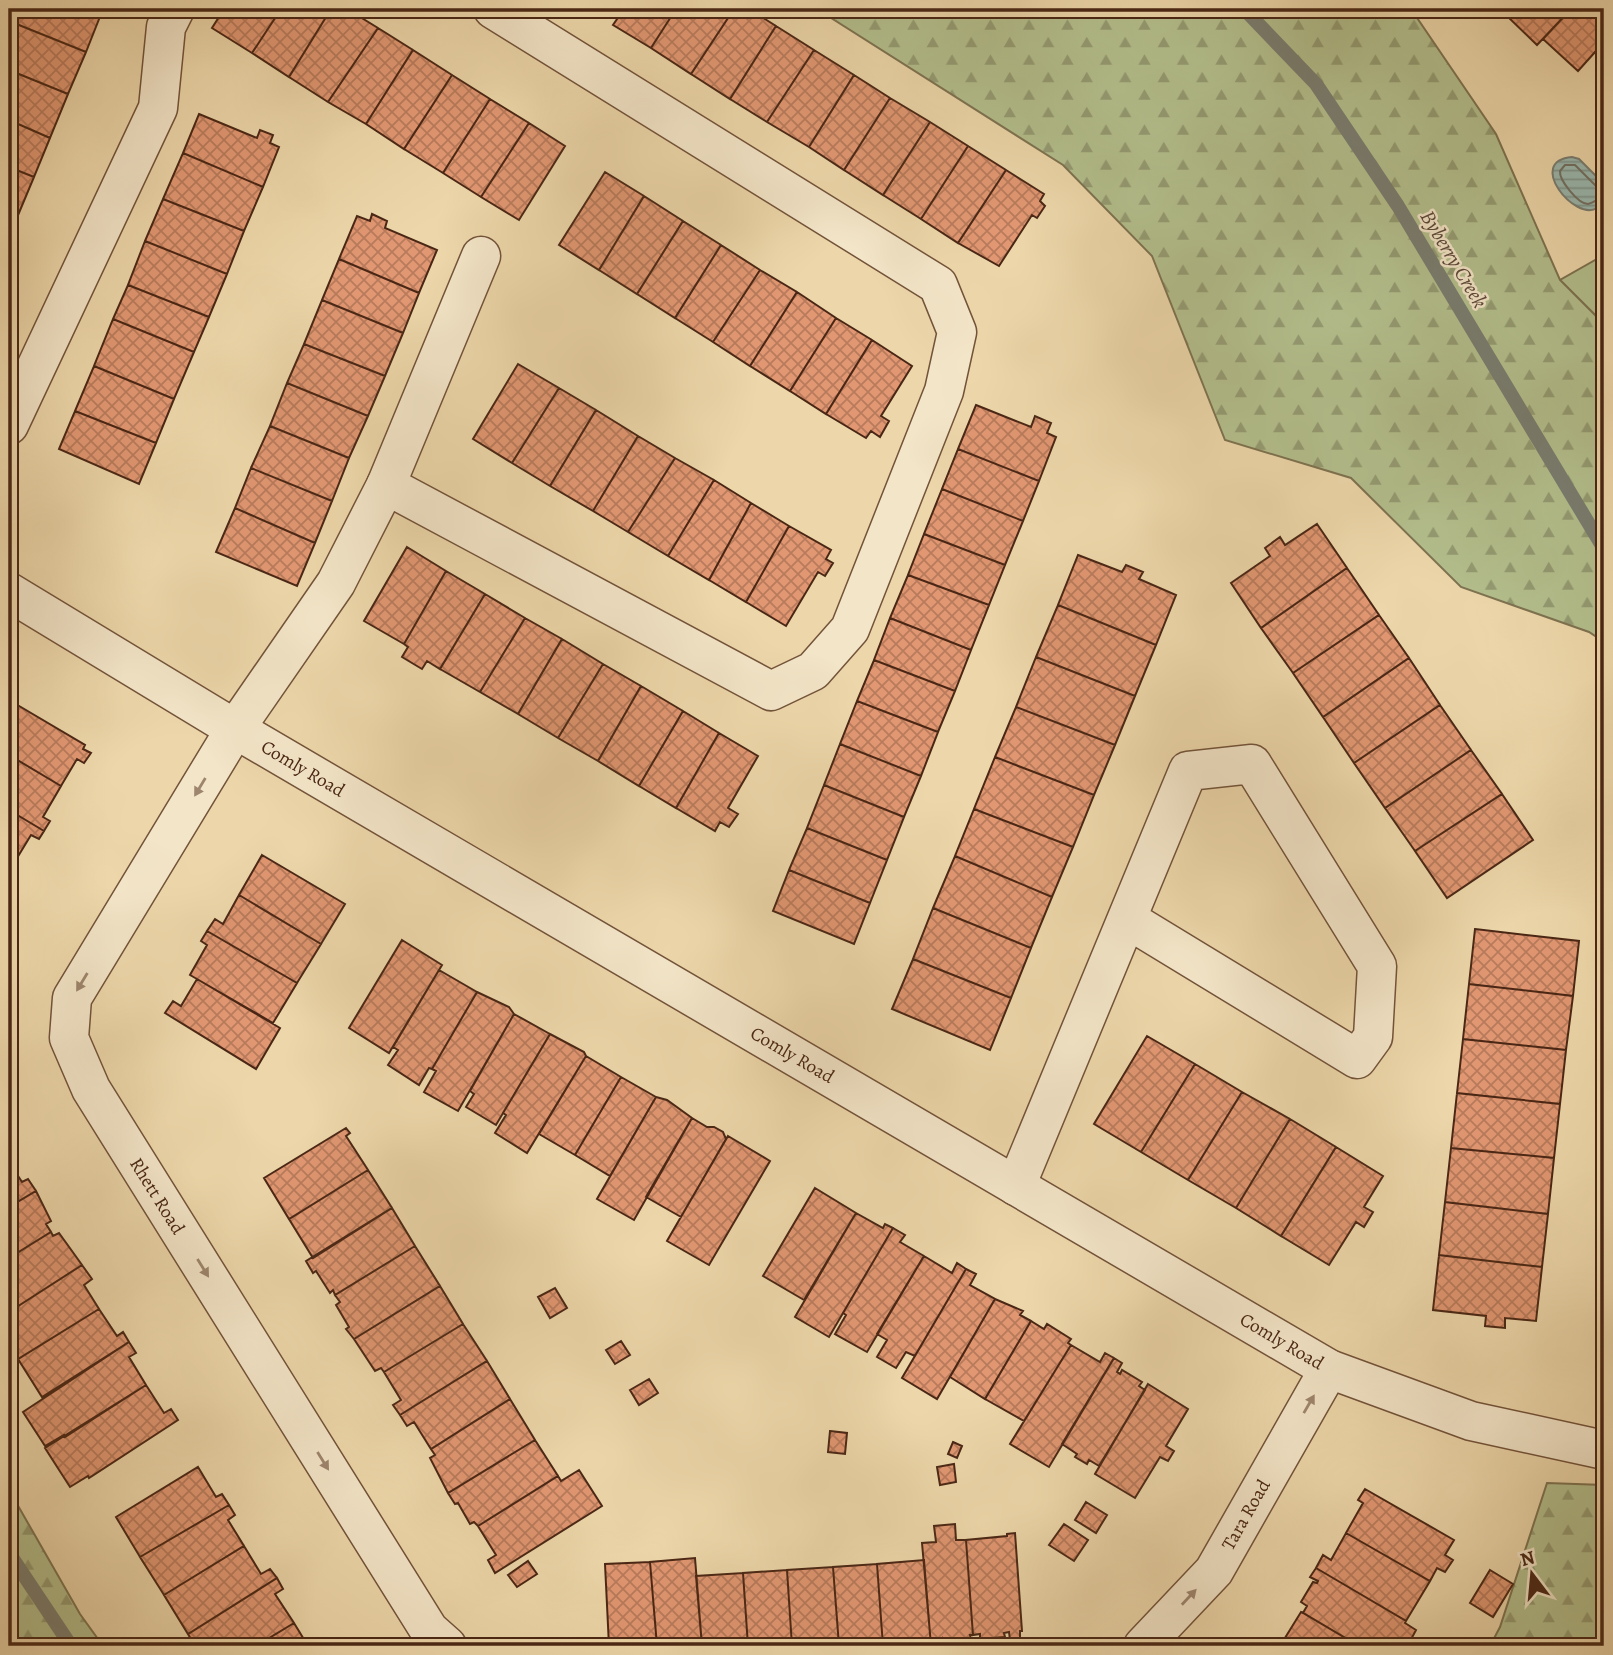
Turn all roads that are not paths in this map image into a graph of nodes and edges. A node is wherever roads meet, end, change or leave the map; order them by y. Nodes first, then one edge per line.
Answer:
1 (175, 9) edge
2 (493, 9) edge
3 (481, 256) dead end
4 (9, 425) edge
5 (386, 485) junction
6 (9, 592) edge
7 (235, 729) junction
8 (1127, 919) junction
9 (1016, 1186) junction
10 (1329, 1369) junction
11 (1604, 1450) edge
12 (447, 1646) edge
13 (1143, 1646) edge

1 - 4 street
2 - 5 street
3 - 5 street, Rhett Road
5 - 7 street, Rhett Road
6 - 7 street, Comly Road
7 - 9 street, Comly Road
7 -> 12 street, Rhett Road
8 - 8 street
8 - 9 street
9 - 10 street, Comly Road
10 - 11 street, Comly Road
13 -> 10 street, Tara Road

